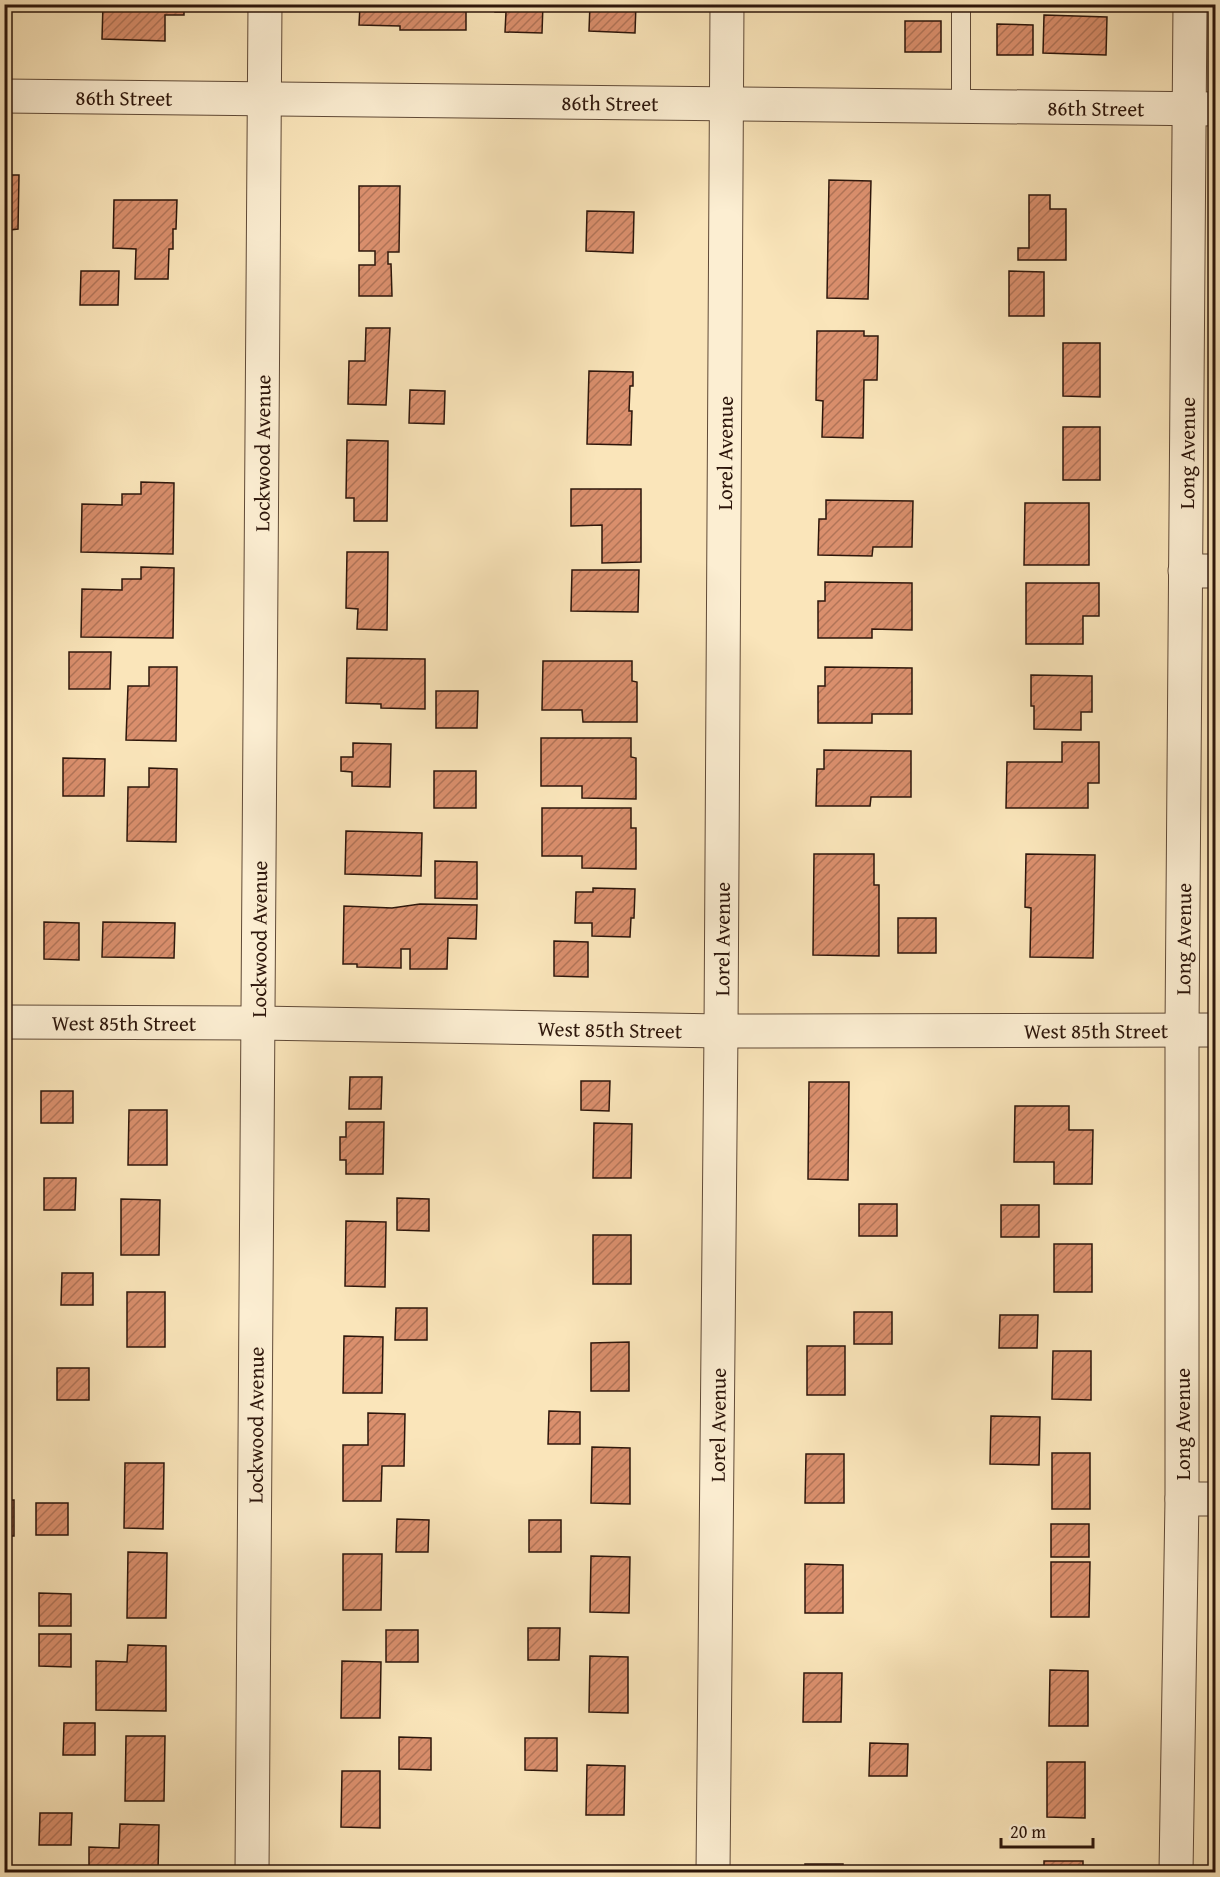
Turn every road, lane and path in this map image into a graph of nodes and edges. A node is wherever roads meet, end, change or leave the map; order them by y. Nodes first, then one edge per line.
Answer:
1 (266, 4) edge
2 (728, 4) edge
3 (961, 4) edge
4 (1190, 4) edge
5 (4, 96) edge
6 (265, 98) junction
7 (727, 103) junction
8 (961, 106) junction
9 (1202, 109) edge
10 (1200, 571) edge
11 (4, 1022) edge
12 (258, 1023) junction
13 (1182, 1030) junction
14 (1215, 1030) edge
15 (721, 1031) junction
16 (1182, 1499) junction
17 (1215, 1499) edge
18 (252, 1872) edge
19 (713, 1872) edge
20 (1176, 1872) edge

1 - 6 street, Lockwood Avenue
2 - 7 street, Lorel Avenue
3 - 8 lane
4 - 9 street, Long Avenue
5 - 6 street, 86th Street
6 - 7 street, 86th Street
6 - 12 street, Lockwood Avenue
7 - 8 street, 86th Street
7 - 15 street, Lorel Avenue
8 - 9 street, 86th Street
9 - 10 street, Long Avenue
10 - 13 street, Long Avenue
11 - 12 street, West 85th Street
12 - 15 street, West 85th Street
12 - 18 street, Lockwood Avenue
13 - 14 street, West 85th Street
13 - 15 street, West 85th Street
13 - 16 street, Long Avenue
15 - 19 street, Lorel Avenue
16 - 17 street
16 - 20 street, Long Avenue

